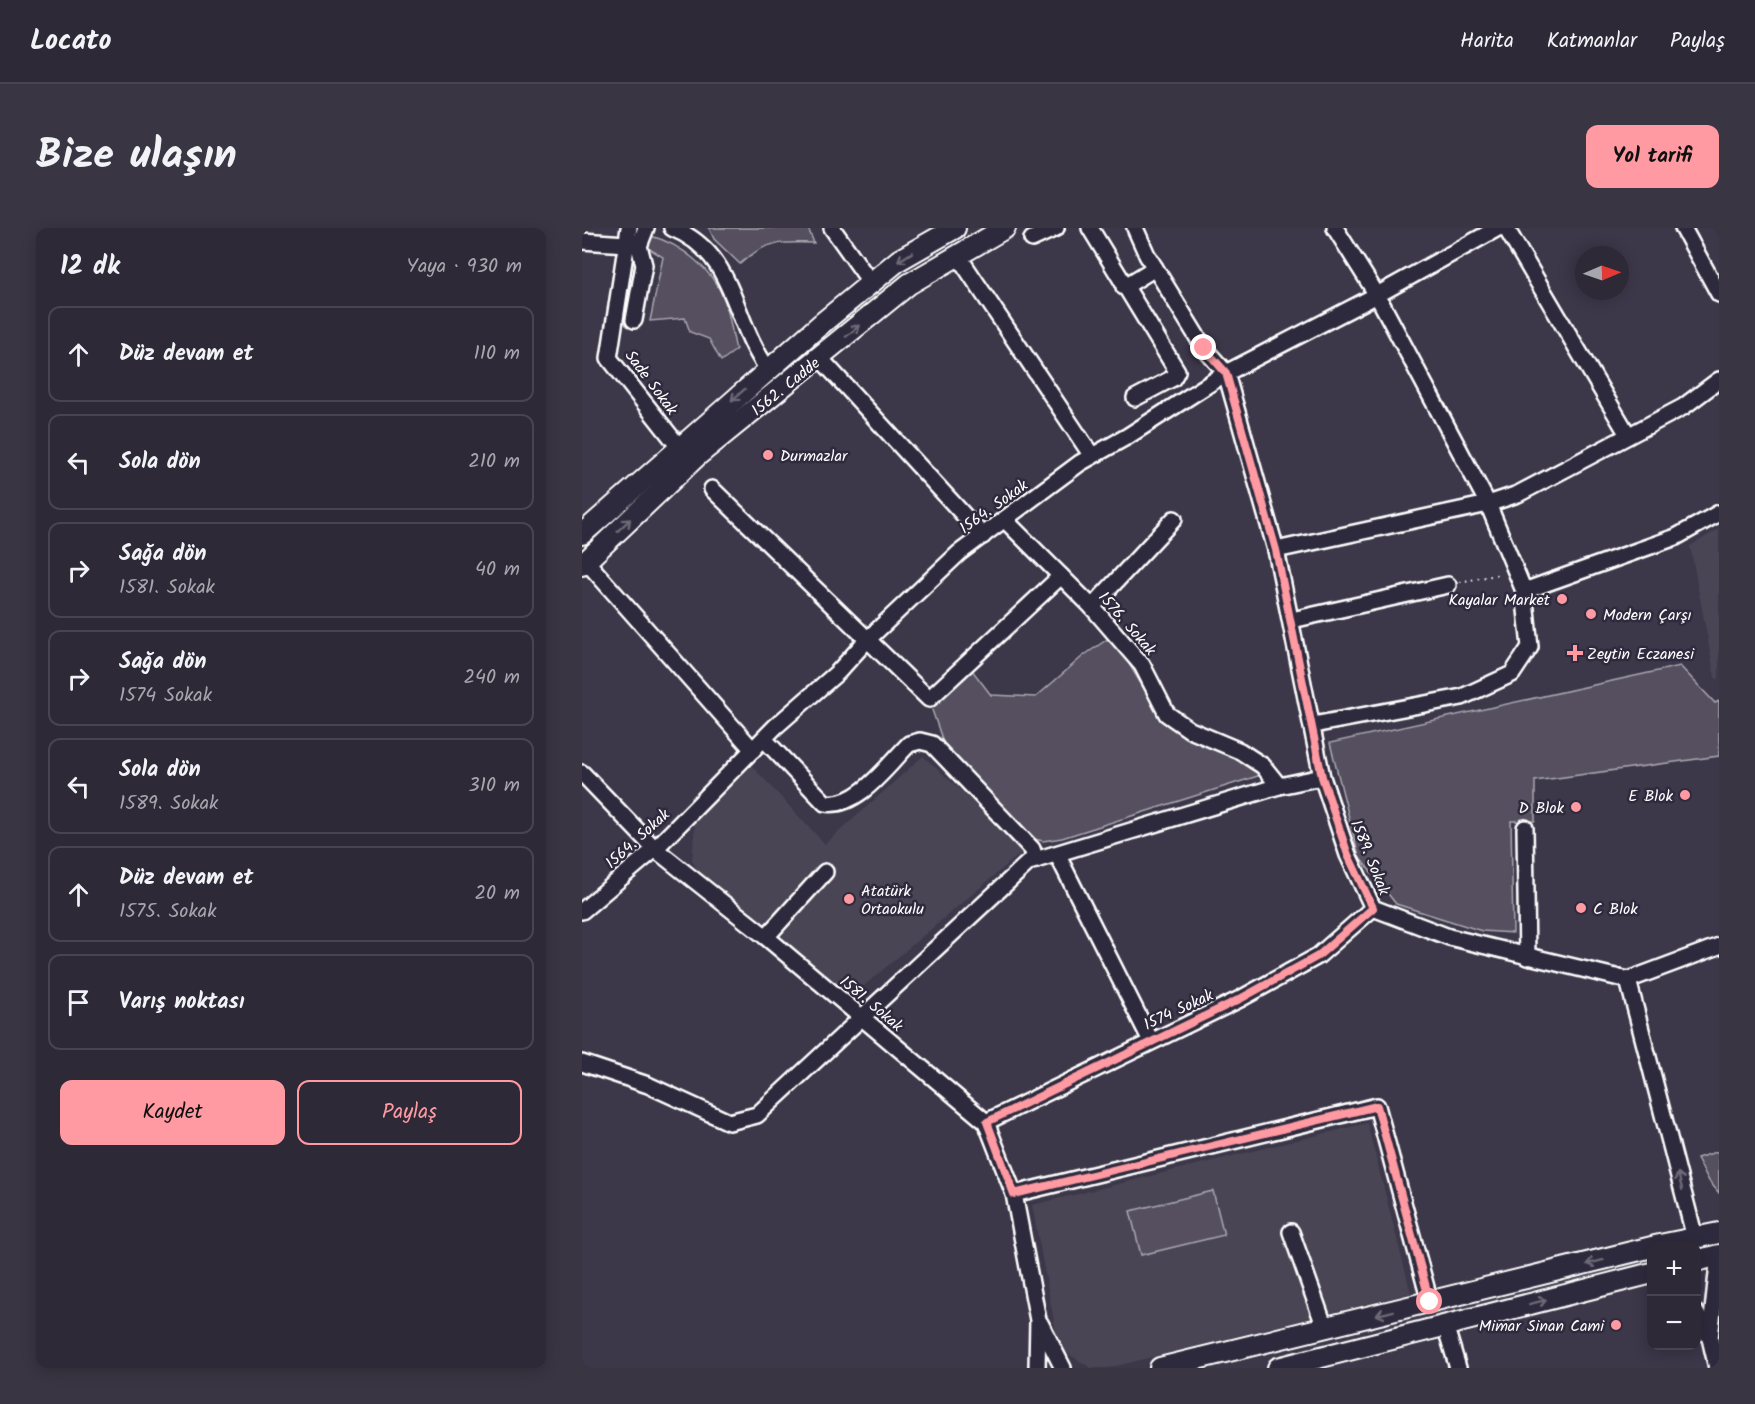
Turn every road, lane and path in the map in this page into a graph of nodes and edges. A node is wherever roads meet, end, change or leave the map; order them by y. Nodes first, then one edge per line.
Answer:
1 (628, 228) edge
2 (646, 228) edge
3 (672, 228) edge
4 (832, 228) edge
5 (955, 228) edge
6 (1005, 228) edge
7 (1056, 228) edge
8 (1090, 228) edge
9 (1335, 228) edge
10 (1497, 228) edge
11 (1506, 228) edge
12 (1683, 228) edge
13 (1135, 229) edge
14 (1032, 239) dead end
15 (582, 241) edge
16 (626, 244) junction
17 (957, 254) junction
18 (1155, 268) junction
19 (871, 283) junction
20 (1124, 287) junction
21 (1719, 294) edge
22 (1377, 295) junction
23 (634, 320) dead end
24 (820, 358) junction
25 (768, 369) junction
26 (1226, 373) junction
27 (1719, 380) edge
28 (1135, 398) dead end
29 (1628, 435) junction
30 (679, 447) junction
31 (1092, 456) junction
32 (712, 489) dead end
33 (1488, 504) junction
34 (1719, 513) edge
35 (1174, 519) dead end
36 (1005, 520) junction
37 (582, 534) edge
38 (983, 536) junction
39 (1276, 550) junction
40 (584, 563) edge
41 (1516, 571) junction
42 (1061, 576) junction
43 (1448, 585) joint
44 (1524, 591) junction
45 (1092, 607) junction
46 (1292, 620) junction
47 (867, 640) junction
48 (1313, 725) junction
49 (758, 745) junction
50 (582, 773) edge
51 (1322, 777) junction
52 (1278, 786) junction
53 (1525, 828) dead end
54 (655, 849) junction
55 (1058, 854) junction
56 (1036, 860) junction
57 (825, 872) dead end
58 (1373, 908) junction
59 (582, 911) edge
60 (766, 937) junction
61 (1719, 946) edge
62 (1527, 957) junction
63 (1628, 980) junction
64 (863, 1019) junction
65 (1150, 1041) junction
66 (582, 1063) edge
67 (987, 1122) junction
68 (1014, 1194) junction
69 (1291, 1232) dead end
70 (1719, 1233) edge
71 (1695, 1238) junction
72 (1676, 1242) edge
73 (1647, 1248) edge
74 (1719, 1255) edge
75 (1701, 1260) edge
76 (1647, 1274) edge
77 (1430, 1302) junction
78 (1038, 1320) junction
79 (1701, 1322) edge
80 (1445, 1325) junction
81 (1325, 1328) junction
82 (1710, 1338) junction
83 (1037, 1368) edge
84 (1063, 1368) edge
85 (1160, 1368) edge
86 (1278, 1368) edge
87 (1458, 1368) edge
88 (1717, 1368) edge

1 - 16 street, Sade Sokak
2 - 23 street
3 - 25 street
4 - 19 street
5 -> 19 main road, 1562. Cadde
6 - 17 main road, 1562. Cadde
7 - 14 street
8 - 20 street
9 - 22 street
10 - 22 street, 1564. Sokak
11 - 29 street
12 - 21 street
13 - 18 street
15 - 16 street
16 - 30 street, Sade Sokak
24 -> 17 main road, 1562. Cadde
17 - 31 street
18 - 20 street
18 - 26 street
19 - 25 main road, 1562. Cadde
20 - 28 street
22 - 26 street, 1564. Sokak
22 - 33 street
24 - 38 street
40 -> 24 main road, 1562. Cadde
25 -> 30 main road, 1562. Cadde
26 - 31 street, 1564. Sokak
26 - 39 street, 1589. Sokak
27 - 29 street
29 - 33 street
30 - 37 main road, 1562. Cadde
31 - 36 street, 1564. Sokak
32 - 47 street
33 - 39 street
33 - 41 street
34 - 44 street
35 - 45 street
36 - 38 street, 1564. Sokak
36 - 42 street, 1576. Sokak
38 - 47 street, 1564. Sokak
39 - 46 street, 1589. Sokak
40 - 49 street
41 - 43 path
41 - 44 street
42 - 45 street, 1576. Sokak
42 - 47 street
43 - 46 street
44 - 48 street
45 - 52 street, 1576. Sokak
46 - 48 street, 1589. Sokak
47 - 49 street, 1564. Sokak
48 - 51 street, 1589. Sokak
49 - 54 street, 1564. Sokak
49 - 56 street
50 - 54 street, 1581. Sokak
51 - 52 street
51 - 58 street, 1589. Sokak
52 - 55 street
53 - 62 street
54 - 59 street, 1564. Sokak
54 - 60 street, 1581. Sokak
55 - 56 street
55 - 65 street
56 - 64 street
57 - 60 street
58 - 62 street, 1589. Sokak
58 - 65 street, 1574 Sokak
60 - 64 street, 1581. Sokak
61 - 63 street
62 - 63 street, 1589. Sokak
71 -> 63 street
64 - 66 street
64 - 67 street, 1581. Sokak
65 - 67 street, 1574 Sokak
67 - 68 street, 1581. Sokak
68 - 77 street
68 - 78 street, 1581. Sokak
69 - 81 street
70 - 71 main road
71 - 72 main road
73 -> 77 main road
74 - 75 main road
74 - 82 street
80 -> 76 main road
77 -> 81 main road
78 - 83 street
78 - 84 street
79 - 82 street
80 - 86 main road
80 - 87 street
81 - 85 main road
82 - 88 street

